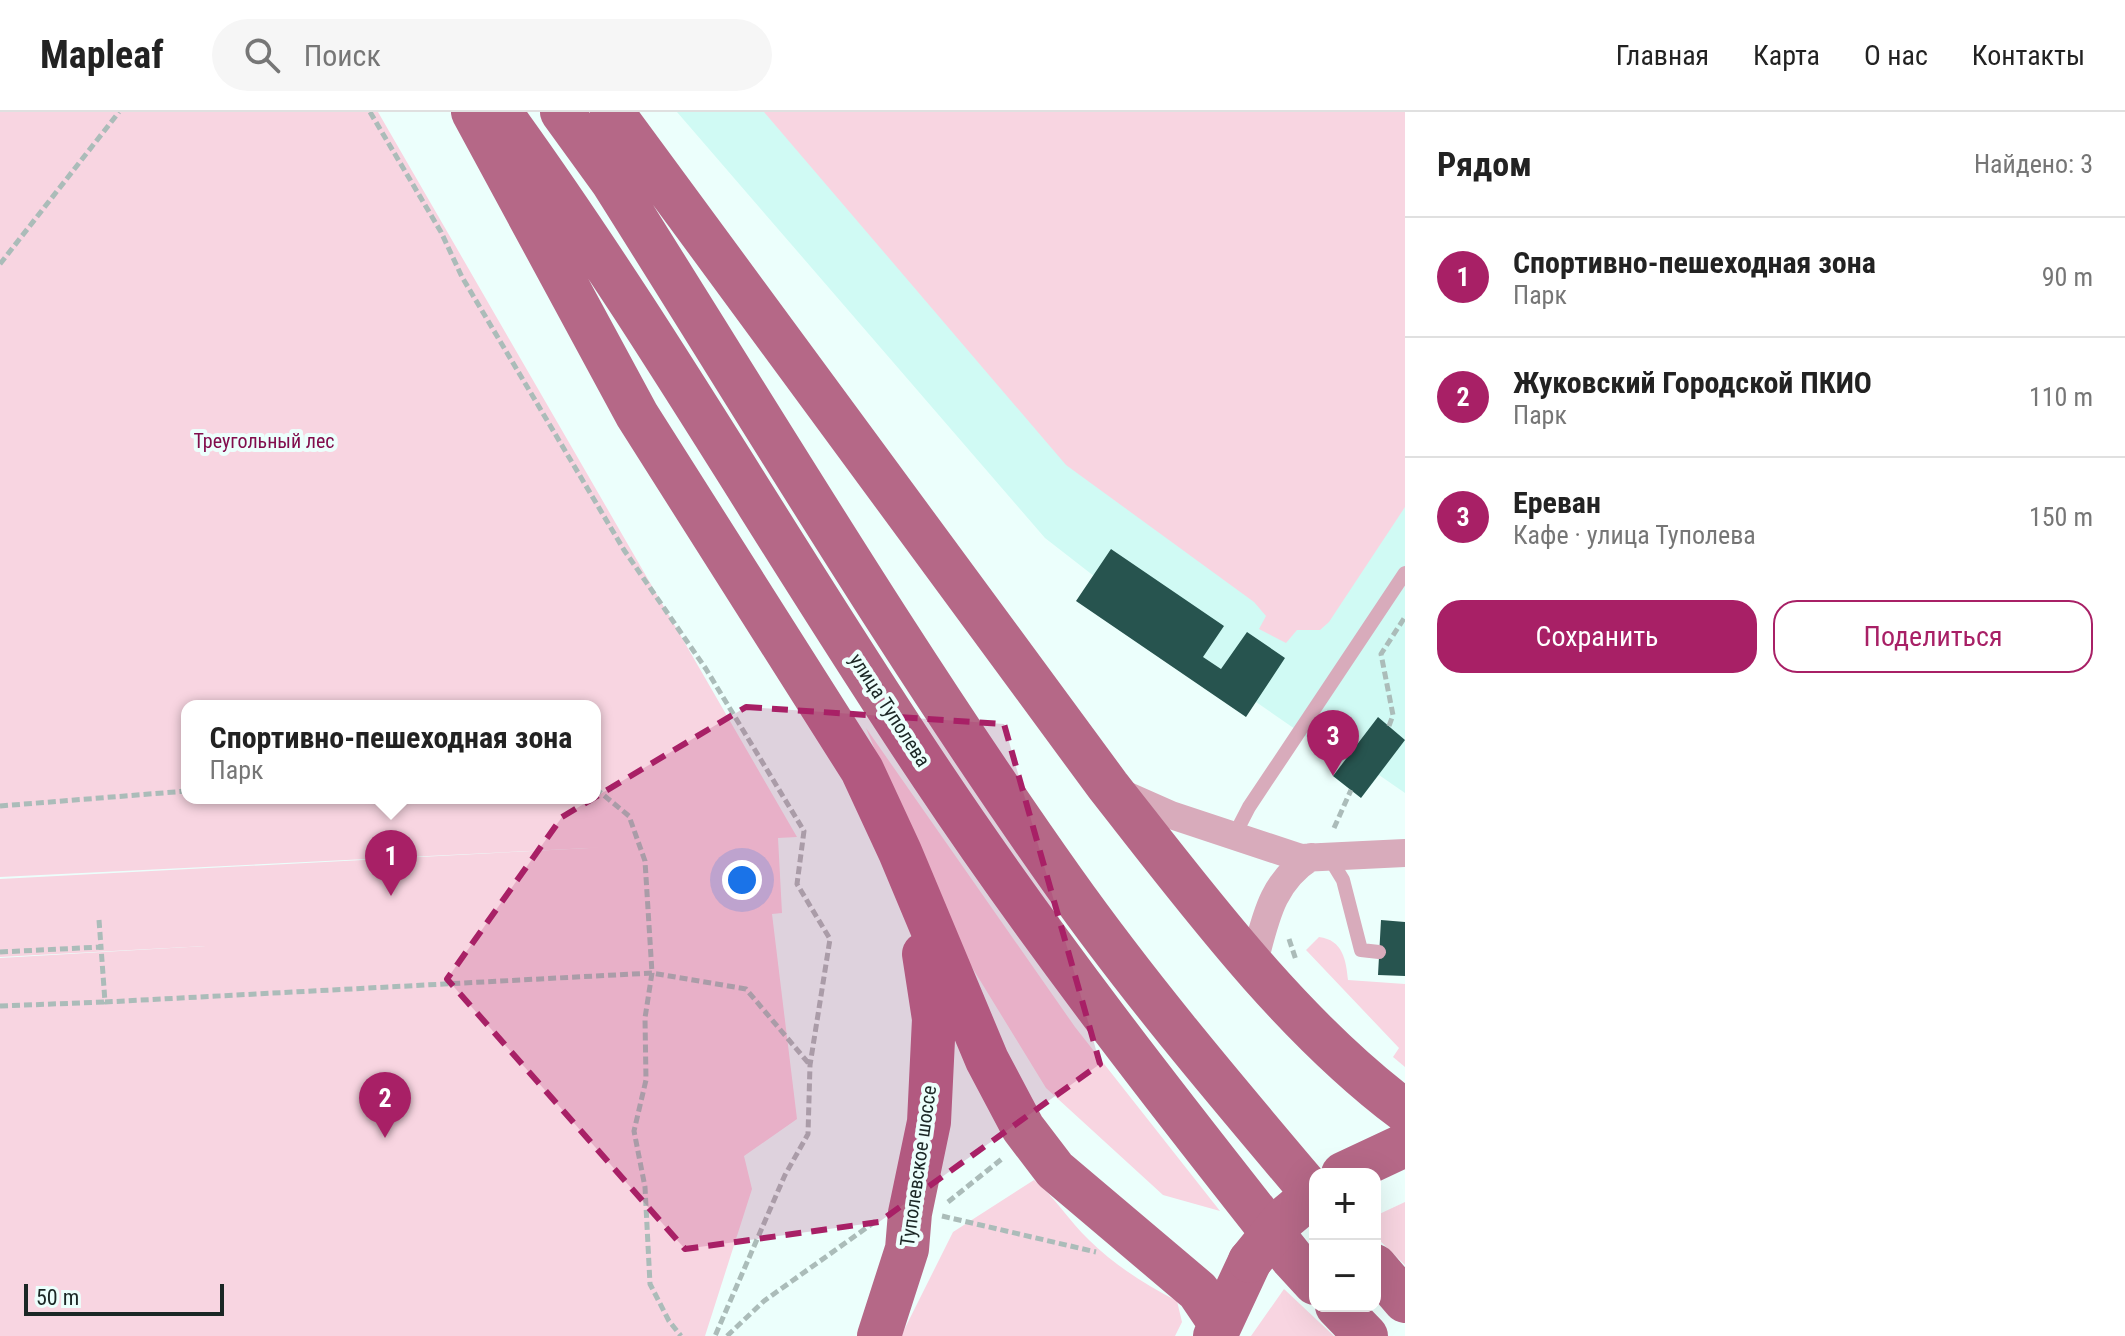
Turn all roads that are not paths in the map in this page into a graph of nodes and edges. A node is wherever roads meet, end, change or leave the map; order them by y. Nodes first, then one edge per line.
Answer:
1 (473, 112) edge
2 (500, 112) edge
3 (562, 112) edge
4 (612, 112) edge
5 (1405, 573) edge
6 (1108, 786) junction
7 (1234, 836) junction
8 (900, 852) junction
9 (1405, 853) edge
10 (1320, 857) junction
11 (1379, 952) dead end
12 (1253, 966) junction
13 (1405, 1111) edge
14 (1309, 1187) edge
15 (1309, 1199) edge
16 (1381, 1273) edge
17 (1309, 1276) edge
18 (1405, 1301) edge
19 (1343, 1312) edge
20 (1217, 1329) edge
21 (879, 1336) edge
22 (1366, 1336) edge

1 - 8 main road
2 - 17 main road, улица Туполева
3 - 14 main road
4 - 6 main road
5 - 7 lane
6 - 7 street
6 - 12 main road
7 - 10 street
8 - 20 main road
8 - 21 main road, Туполевское шоссе
9 - 10 street
10 - 11 lane
10 - 12 street
12 - 13 main road
15 - 20 main road, bridge
16 - 18 main road
19 - 22 main road

